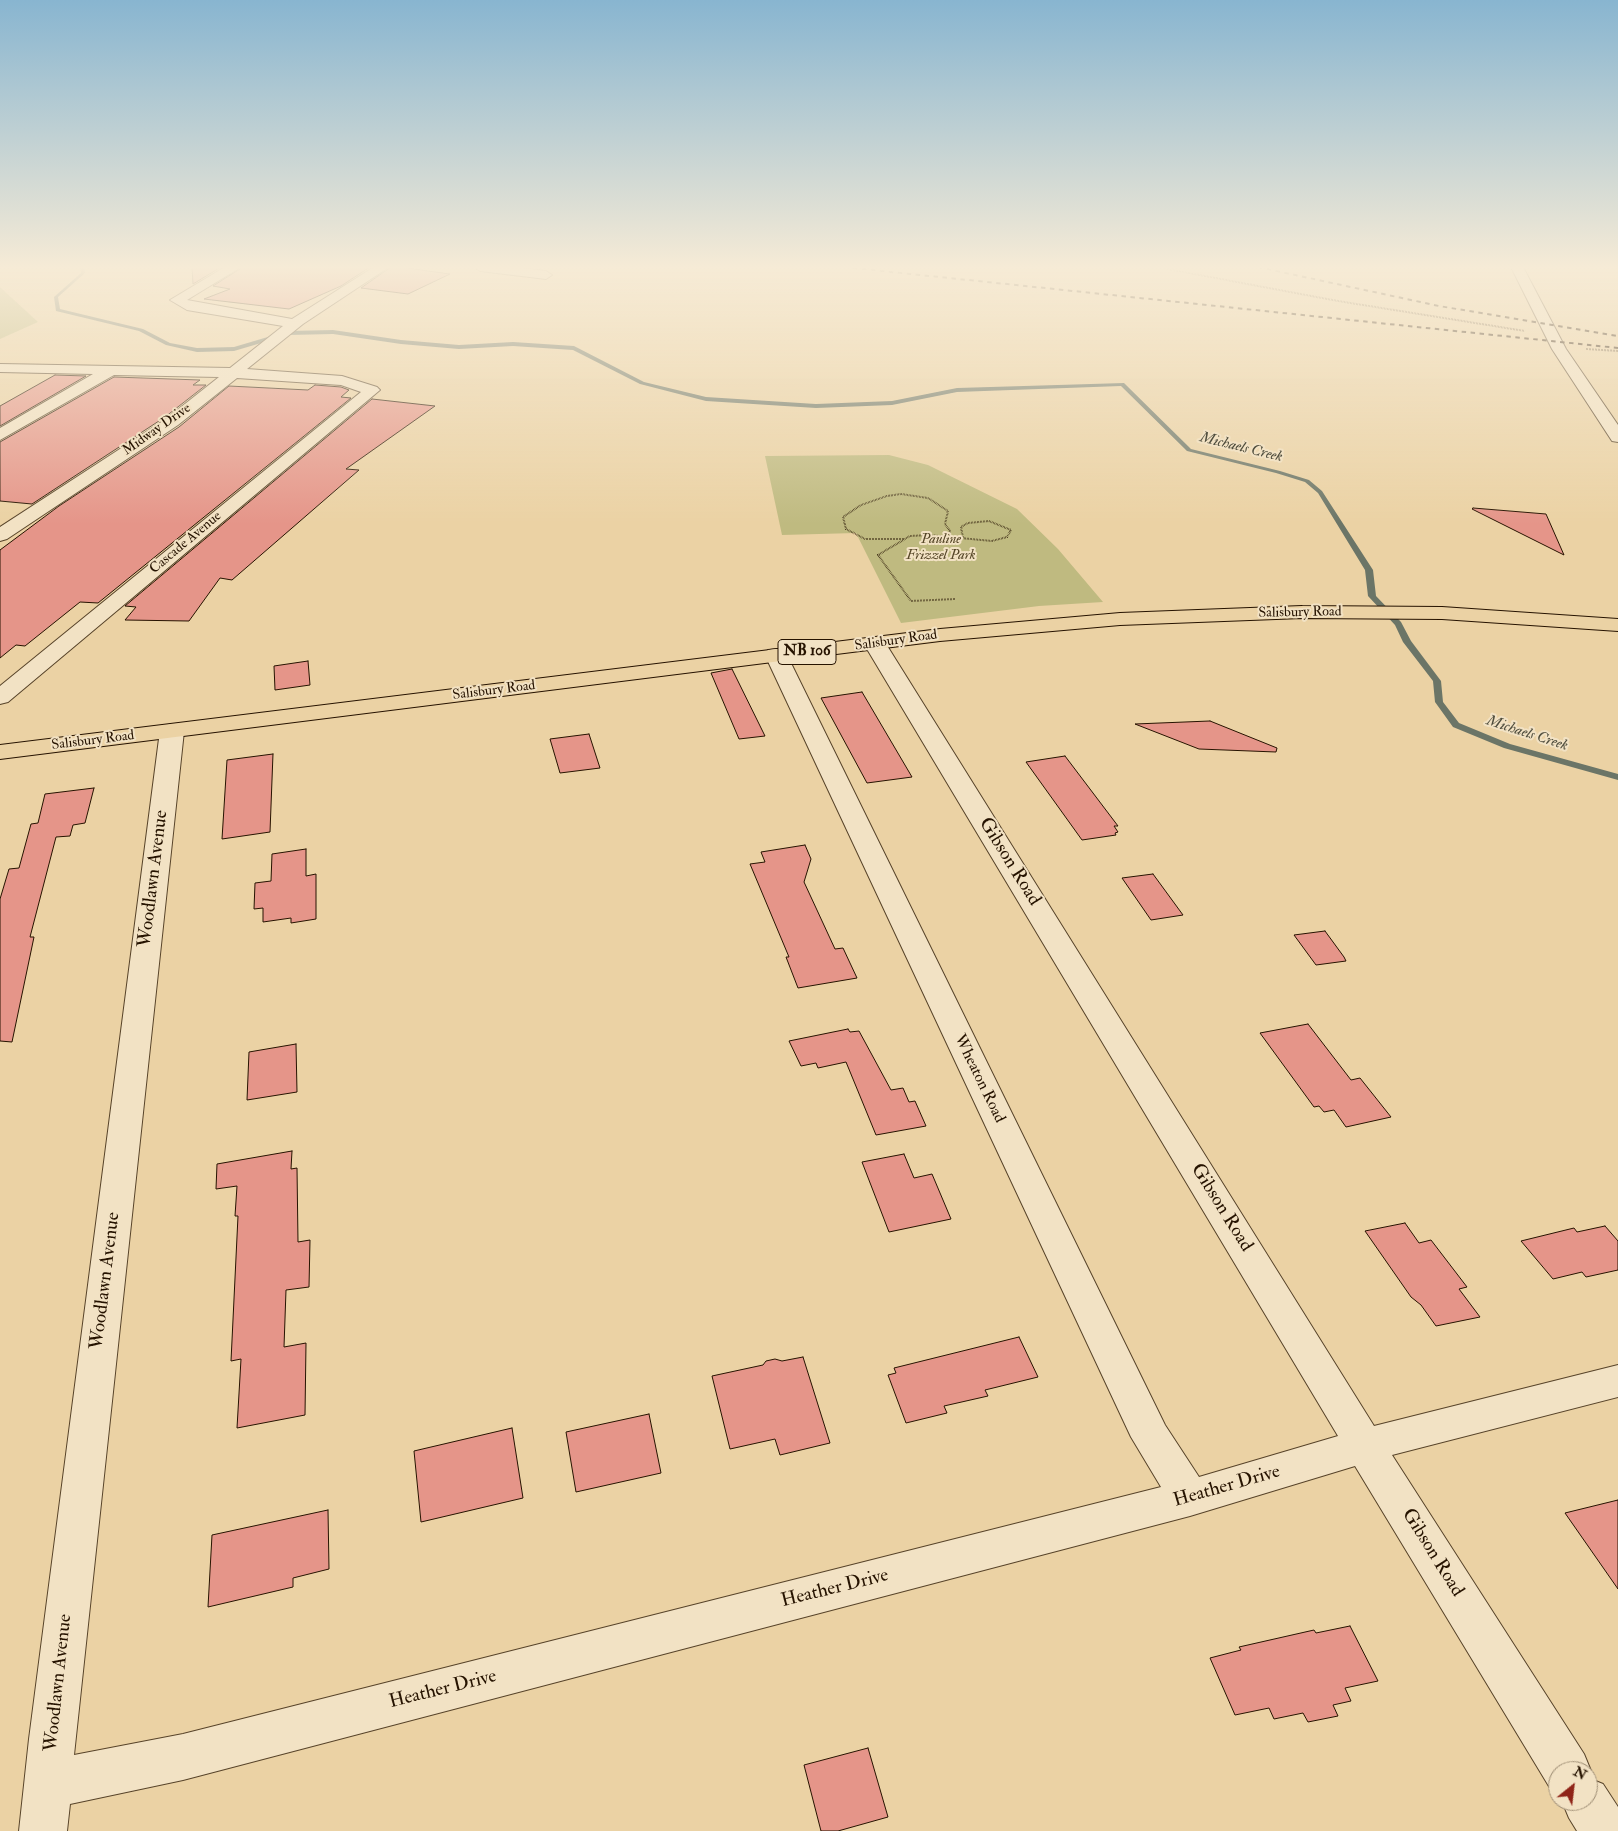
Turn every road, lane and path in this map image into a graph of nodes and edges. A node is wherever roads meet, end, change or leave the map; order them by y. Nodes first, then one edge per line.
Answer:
1 (261, 352) edge
2 (1562, 352) edge
3 (0, 368) edge
4 (114, 369) junction
5 (235, 373) junction
6 (0, 435) edge
7 (1618, 437) edge
8 (0, 535) edge
9 (950, 538) junction
10 (963, 538) junction
11 (905, 539) junction
12 (955, 599) dead end
13 (1618, 625) edge
14 (875, 644) junction
15 (776, 655) junction
16 (0, 697) edge
17 (172, 731) junction
18 (0, 752) edge
19 (1618, 1381) edge
20 (1365, 1446) junction
21 (1190, 1498) junction
22 (1561, 1761) edge
23 (49, 1784) junction
24 (1592, 1811) edge
25 (43, 1831) edge
26 (1605, 1831) edge

1 - 5 street, Midway Drive
2 - 7 street
3 - 4 street
4 - 5 street
4 - 6 street
5 - 8 street, Midway Drive
5 - 16 street, Cascade Avenue
9 - 10 path
9 - 11 path
9 - 11 path
10 - 10 path
11 - 12 path
13 - 14 main road, Salisbury Road / NB 106
14 - 15 main road, Salisbury Road / NB 106
14 - 20 street, Gibson Road
15 - 17 main road, Salisbury Road / NB 106
15 - 21 street, Wheaton Road
17 - 18 main road, Salisbury Road / NB 106
17 - 23 street, Woodlawn Avenue
19 - 20 street, Heather Drive
20 - 21 street, Heather Drive
20 - 22 street, Gibson Road
21 - 23 street, Heather Drive
23 - 25 street, Woodlawn Avenue
24 - 26 street

